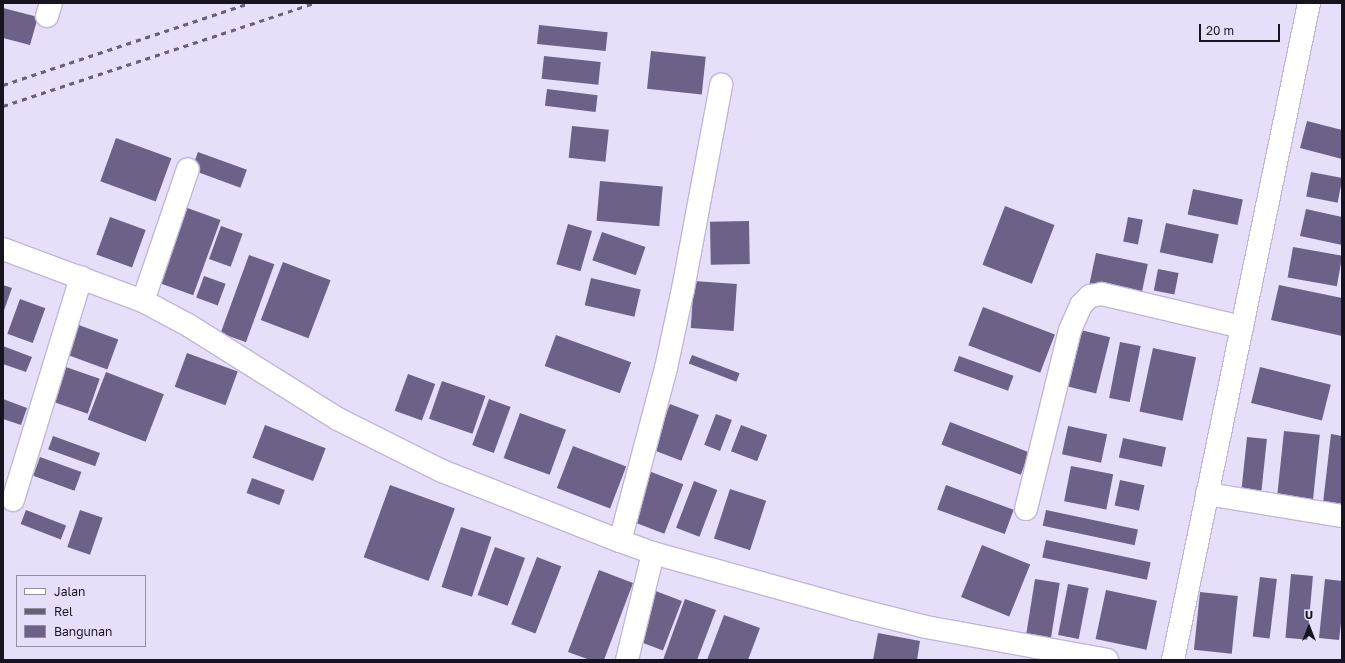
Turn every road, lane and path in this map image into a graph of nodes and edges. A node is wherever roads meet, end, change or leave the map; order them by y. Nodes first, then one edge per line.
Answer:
1 (1309, 3) edge
2 (721, 85) dead end
3 (188, 169) dead end
4 (3, 249) edge
5 (81, 277) junction
6 (143, 301) junction
7 (1242, 327) junction
8 (1207, 494) junction
9 (13, 500) dead end
10 (1026, 509) dead end
11 (1342, 516) edge
12 (620, 541) junction
13 (653, 553) junction
14 (627, 660) edge
15 (1107, 660) edge
16 (1173, 660) edge

1 - 7 street
2 - 12 street
3 - 6 street
4 - 5 street
5 - 6 street
5 - 9 street
6 - 12 street
7 - 8 street
7 - 10 street
8 - 11 street
8 - 16 street
12 - 13 street
13 - 14 street
13 - 15 street

